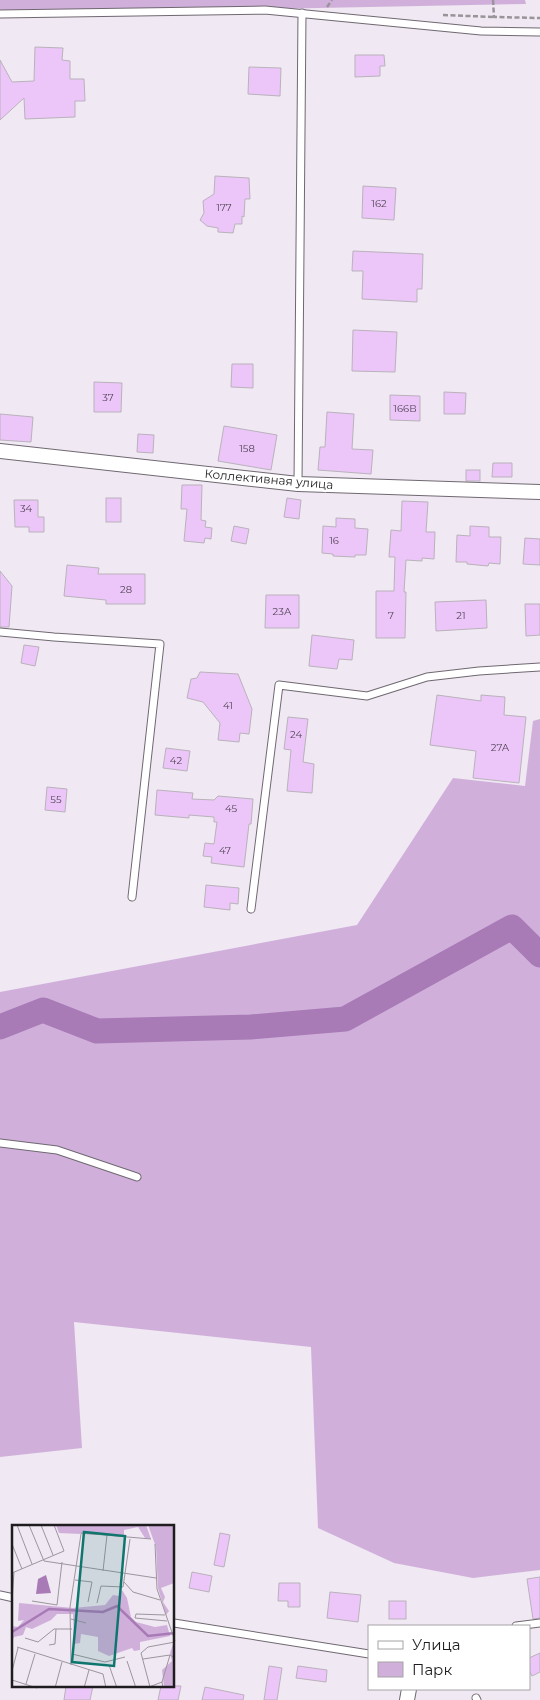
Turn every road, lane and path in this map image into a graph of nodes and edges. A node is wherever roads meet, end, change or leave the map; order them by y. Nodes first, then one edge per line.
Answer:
1 (493, 0) edge
2 (0, 14) edge
3 (302, 14) junction
4 (540, 18) edge
5 (540, 32) edge
6 (0, 451) edge
7 (298, 484) junction
8 (540, 492) edge
9 (0, 632) edge
10 (540, 667) edge
11 (132, 897) dead end
12 (251, 909) dead end
13 (0, 1142) edge
14 (137, 1177) dead end
15 (175, 1623) edge
16 (540, 1623) edge
17 (524, 1625) edge
18 (368, 1654) edge

1 - 4 path
2 - 3 lane
3 - 5 lane
3 - 7 lane
6 - 7 street, Коллективная улица
7 - 8 street, Коллективная улица
9 - 11 lane
10 - 12 lane
13 - 14 lane
15 - 18 lane
16 - 17 lane

